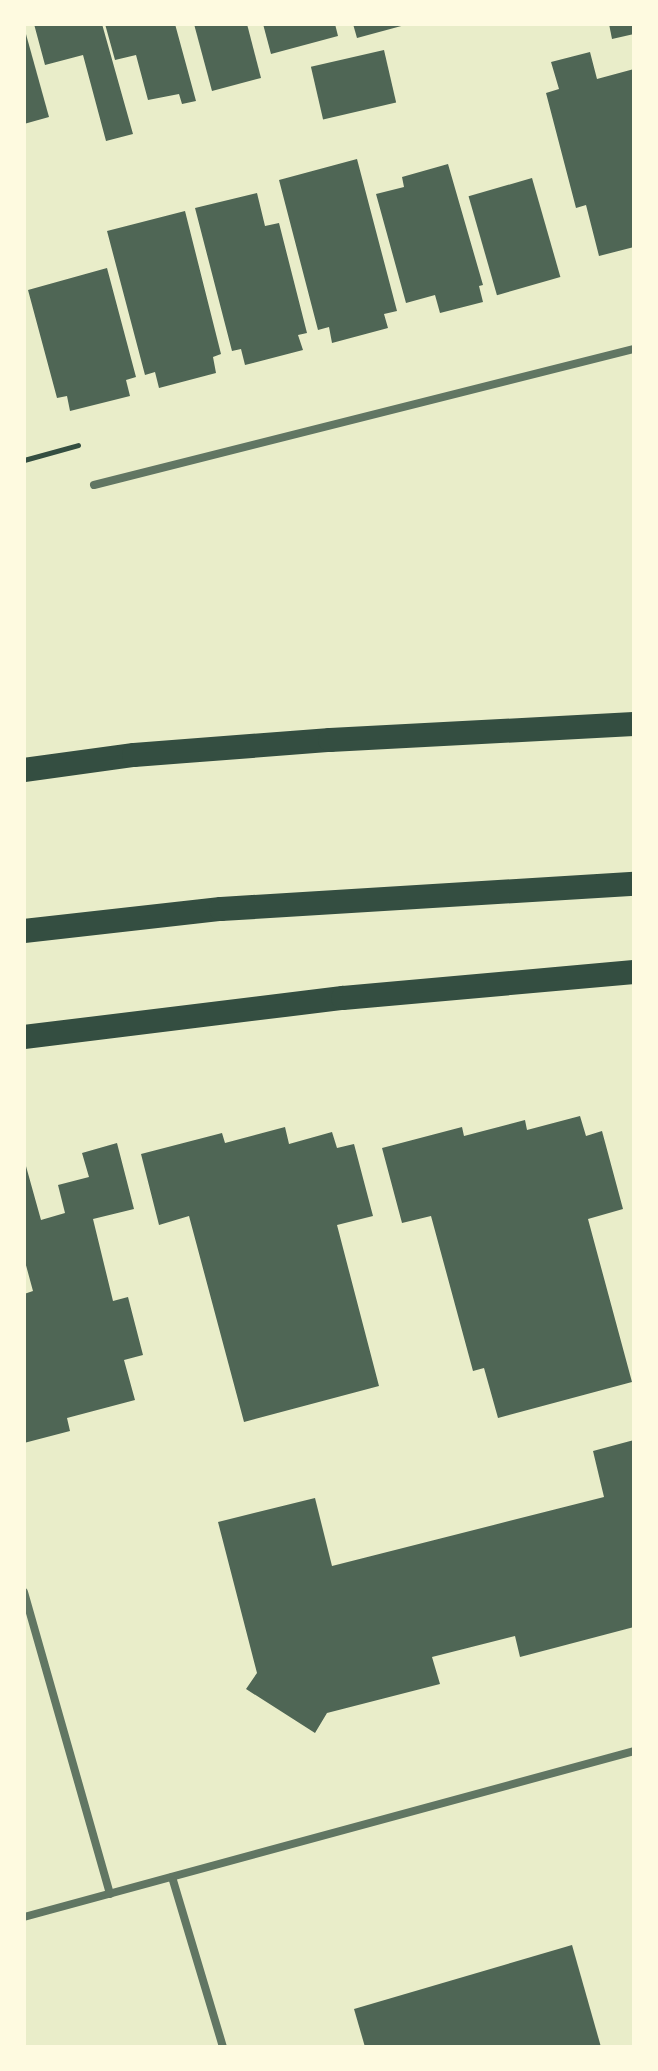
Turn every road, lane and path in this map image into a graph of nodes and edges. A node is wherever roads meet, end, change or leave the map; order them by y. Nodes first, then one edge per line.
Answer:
1 (634, 349) edge
2 (78, 445) dead end
3 (24, 460) edge
4 (94, 485) dead end
5 (634, 724) edge
6 (24, 770) edge
7 (634, 884) edge
8 (24, 931) edge
9 (634, 972) edge
10 (24, 1037) edge
11 (24, 1592) edge
12 (634, 1751) edge
13 (172, 1877) junction
14 (110, 1894) junction
15 (24, 1917) edge
16 (223, 2047) edge

1 - 4 street
2 - 3 path
5 - 6 highway
7 - 8 highway
9 - 10 highway
11 - 14 street
12 - 13 street
13 - 14 street
13 - 16 street
14 - 15 street

